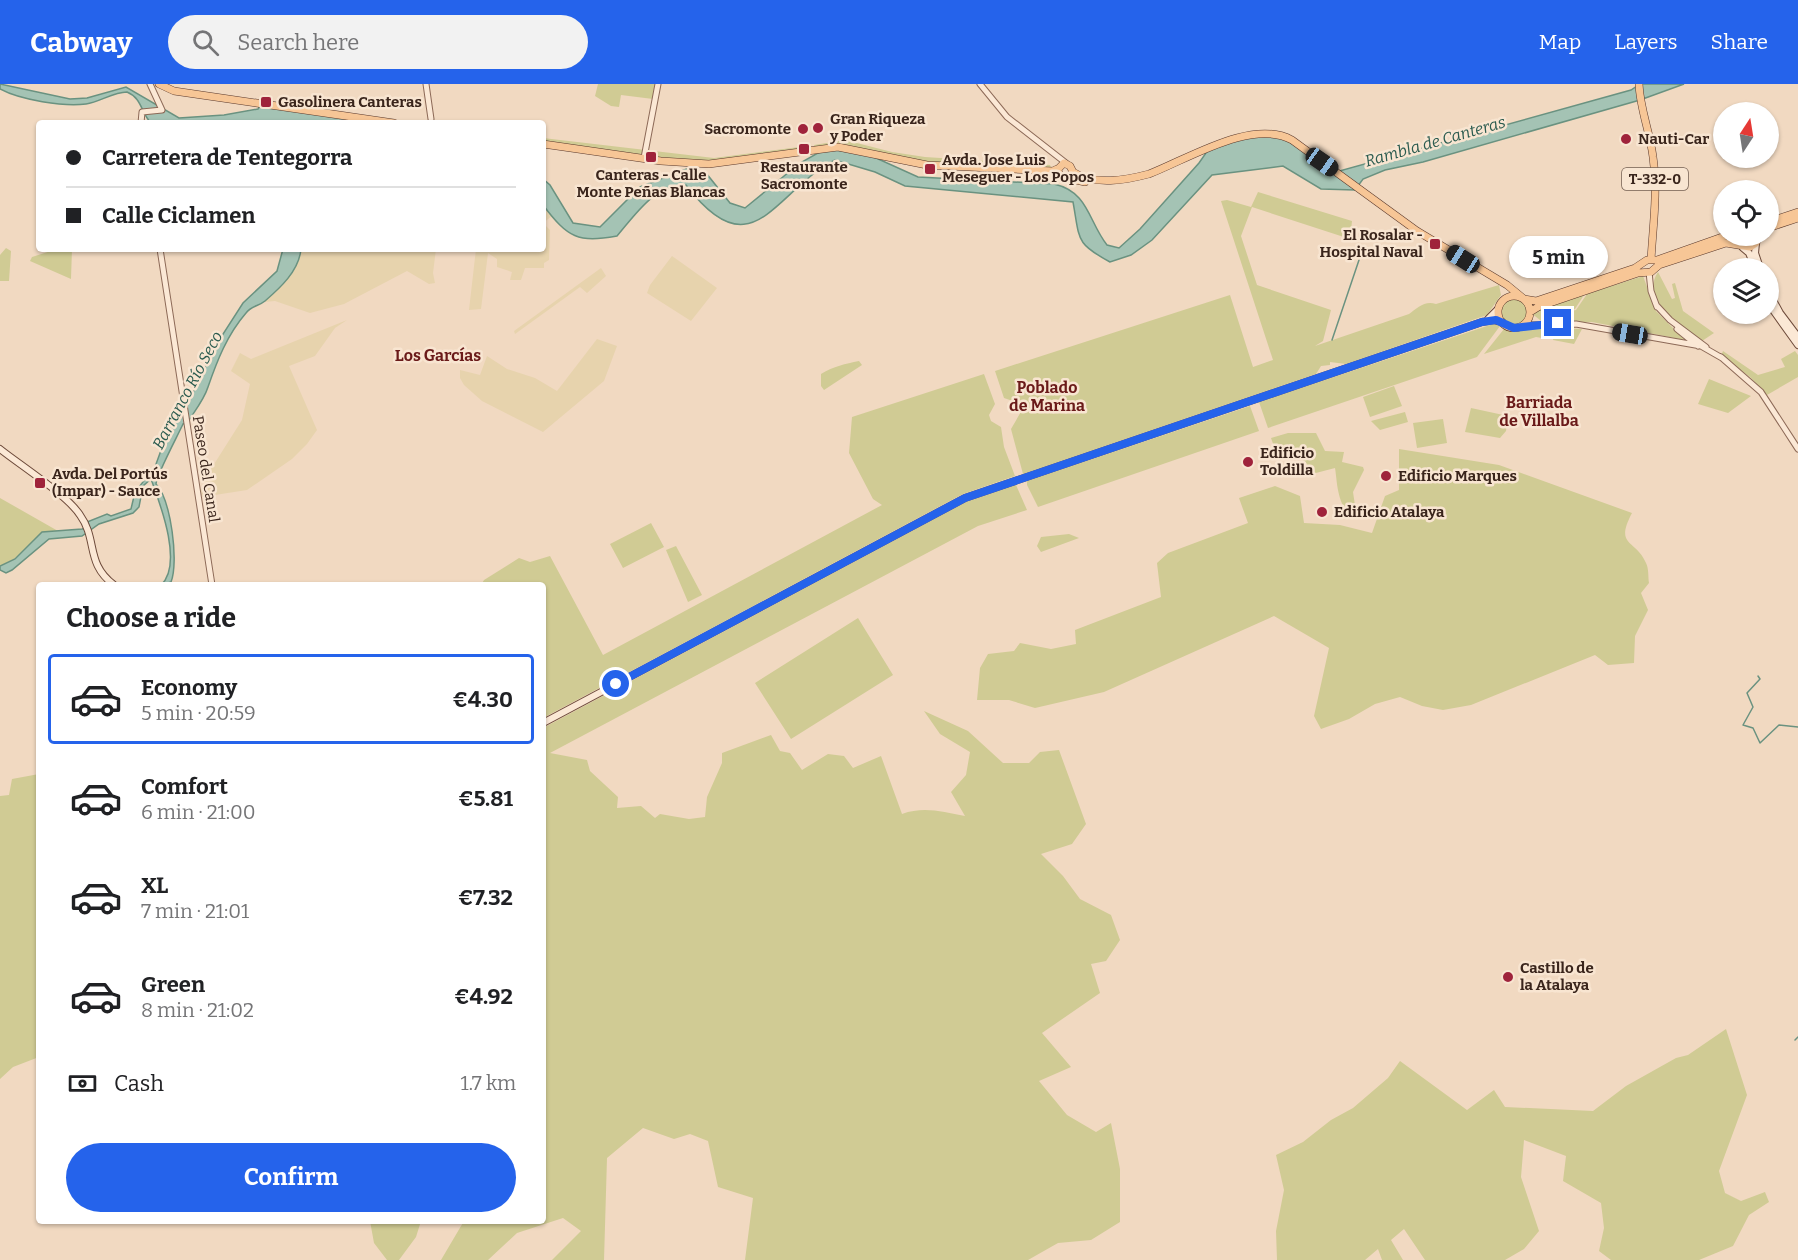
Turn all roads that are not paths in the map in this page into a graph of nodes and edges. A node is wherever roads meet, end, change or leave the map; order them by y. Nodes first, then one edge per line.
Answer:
1 (150, 84) edge
2 (159, 84) edge
3 (426, 84) edge
4 (658, 84) edge
5 (980, 84) edge
6 (1639, 84) edge
7 (140, 120) edge
8 (373, 120) edge
9 (431, 120) edge
10 (546, 144) edge
11 (645, 155) junction
12 (1061, 166) junction
13 (1011, 169) junction
14 (1072, 170) junction
15 (1152, 173) junction
16 (1064, 177) junction
17 (1798, 212) edge
18 (1779, 218) edge
19 (1798, 218) edge
20 (1779, 224) edge
21 (1713, 240) edge
22 (1740, 247) joint
23 (160, 252) edge
24 (1751, 258) edge
25 (1647, 261) junction
26 (1650, 271) junction
27 (1498, 280) junction
28 (1504, 299) junction
29 (1524, 299) junction
30 (1657, 306) junction
31 (1498, 309) junction
32 (1779, 311) edge
33 (1530, 312) junction
34 (1779, 318) edge
35 (1482, 322) junction
36 (1502, 322) junction
37 (1551, 322) junction
38 (1523, 325) junction
39 (1686, 337) junction
40 (1798, 337) edge
41 (1684, 344) junction
42 (1798, 345) edge
43 (1699, 346) junction
44 (1722, 358) junction
45 (1749, 380) junction
46 (0, 449) edge
47 (1798, 449) edge
48 (111, 582) edge
49 (212, 582) edge
50 (546, 721) edge

1 - 7 street
2 - 8 main road
3 - 9 street
4 - 11 street
5 - 12 street
6 - 25 main road, T-332-0
10 - 11 main road
11 - 13 main road
12 - 13 main road
12 - 14 main road
12 - 16 main road
13 - 16 main road
14 - 15 main road
14 - 16 main road
15 - 16 main road
15 - 27 main road
17 - 18 main road
19 - 20 main road
21 - 25 main road
22 - 24 main road
22 - 26 main road
23 - 49 street, Paseo del Canal
25 - 26 main road
25 - 26 main road
25 - 29 main road
26 - 30 street
26 - 33 main road
27 - 28 main road
27 - 29 main road
28 - 29 main road
28 - 31 main road
29 - 33 main road
30 - 39 street
30 - 44 street
31 - 35 main road
31 - 36 main road
32 - 40 main road
33 - 37 street
33 - 38 main road
34 - 42 main road
35 - 36 main road
35 - 50 main road
36 - 38 main road
37 - 38 street
37 - 41 street
39 - 41 street
39 - 43 street
41 - 43 street
43 - 44 street
43 - 45 street
44 - 45 street
45 - 47 street
46 - 48 main road

